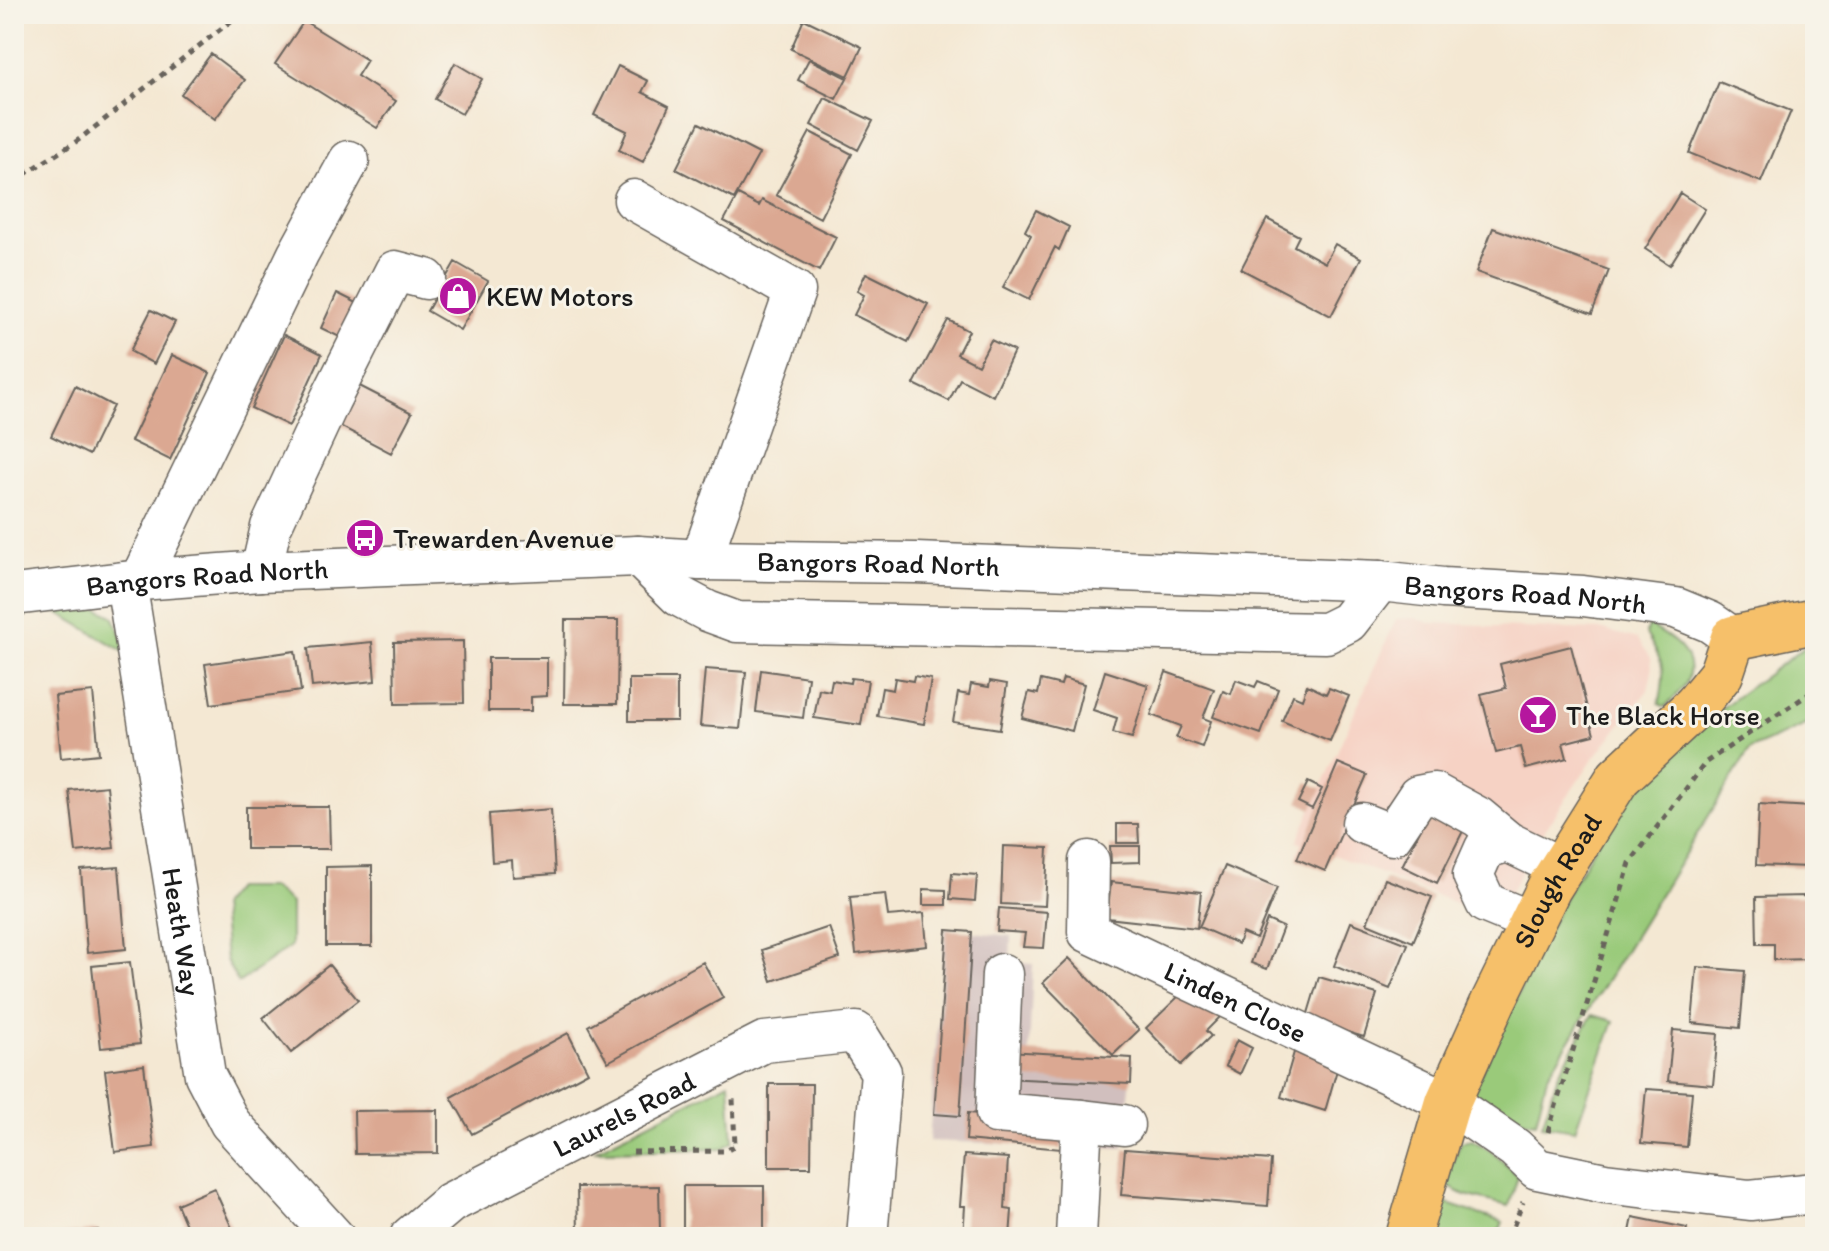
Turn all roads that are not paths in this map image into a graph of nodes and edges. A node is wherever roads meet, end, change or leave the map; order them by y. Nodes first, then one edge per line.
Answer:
1 (349, 161) dead end
2 (634, 200) dead end
3 (426, 279) dead end
4 (638, 556) junction
5 (701, 560) junction
6 (261, 571) junction
7 (133, 581) junction
8 (1380, 581) junction
9 (14, 595) edge
10 (1815, 621) edge
11 (1733, 638) junction
12 (1362, 823) dead end
13 (1508, 842) junction
14 (1089, 861) dead end
15 (1562, 868) junction
16 (1532, 922) junction
17 (1002, 974) dead end
18 (1448, 1102) junction
19 (1082, 1120) junction
20 (1124, 1125) dead end
21 (1815, 1193) edge
22 (334, 1237) edge
23 (410, 1237) edge
24 (867, 1237) edge
25 (1076, 1237) edge
26 (1408, 1237) edge

1 - 7 street
2 - 5 street
3 - 6 street
4 - 5 street, Bangors Road North
4 - 6 street, Bangors Road North
4 - 8 street
5 - 8 street, Bangors Road North
6 - 7 street, Bangors Road North
7 - 9 street, Bangors Road North
7 - 22 street, Heath Way
8 - 11 street, Bangors Road North
10 - 11 main road
11 - 15 main road, Slough Road
12 - 13 street
13 - 15 street
13 - 16 street
14 - 18 street, Linden Close
15 - 16 main road, Slough Road
16 - 18 main road, Slough Road
17 - 19 street
18 - 21 street
18 - 26 main road, Slough Road
19 - 20 street
19 - 25 street
23 - 24 street, Laurels Road

